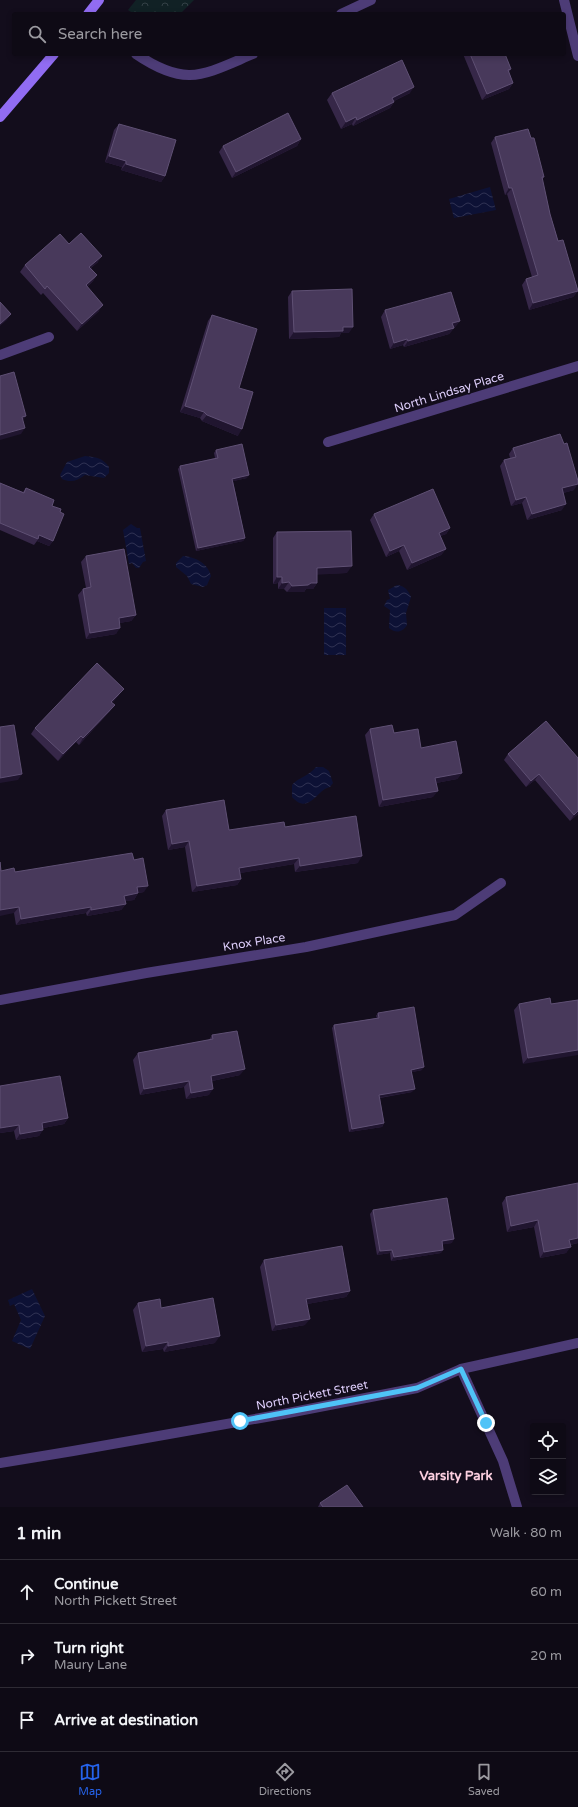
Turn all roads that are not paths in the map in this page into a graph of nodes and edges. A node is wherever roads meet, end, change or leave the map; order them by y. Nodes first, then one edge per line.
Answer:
1 (99, 0) edge
2 (371, 0) edge
3 (564, 0) edge
4 (90, 12) edge
5 (345, 12) edge
6 (52, 56) edge
7 (139, 56) edge
8 (248, 56) edge
9 (578, 56) edge
10 (0, 117) edge
11 (49, 337) dead end
12 (0, 355) edge
13 (578, 366) edge
14 (328, 442) dead end
15 (501, 883) dead end
16 (0, 1000) edge
17 (578, 1343) edge
18 (461, 1369) junction
19 (0, 1463) edge
20 (516, 1507) edge

1 - 4 street
2 - 5 street
3 - 9 street
6 - 10 street
7 - 8 street
11 - 12 street
13 - 14 street, North Lindsay Place
15 - 16 street, Knox Place
17 - 18 street, North Pickett Street
18 - 19 street, North Pickett Street
18 - 20 street

